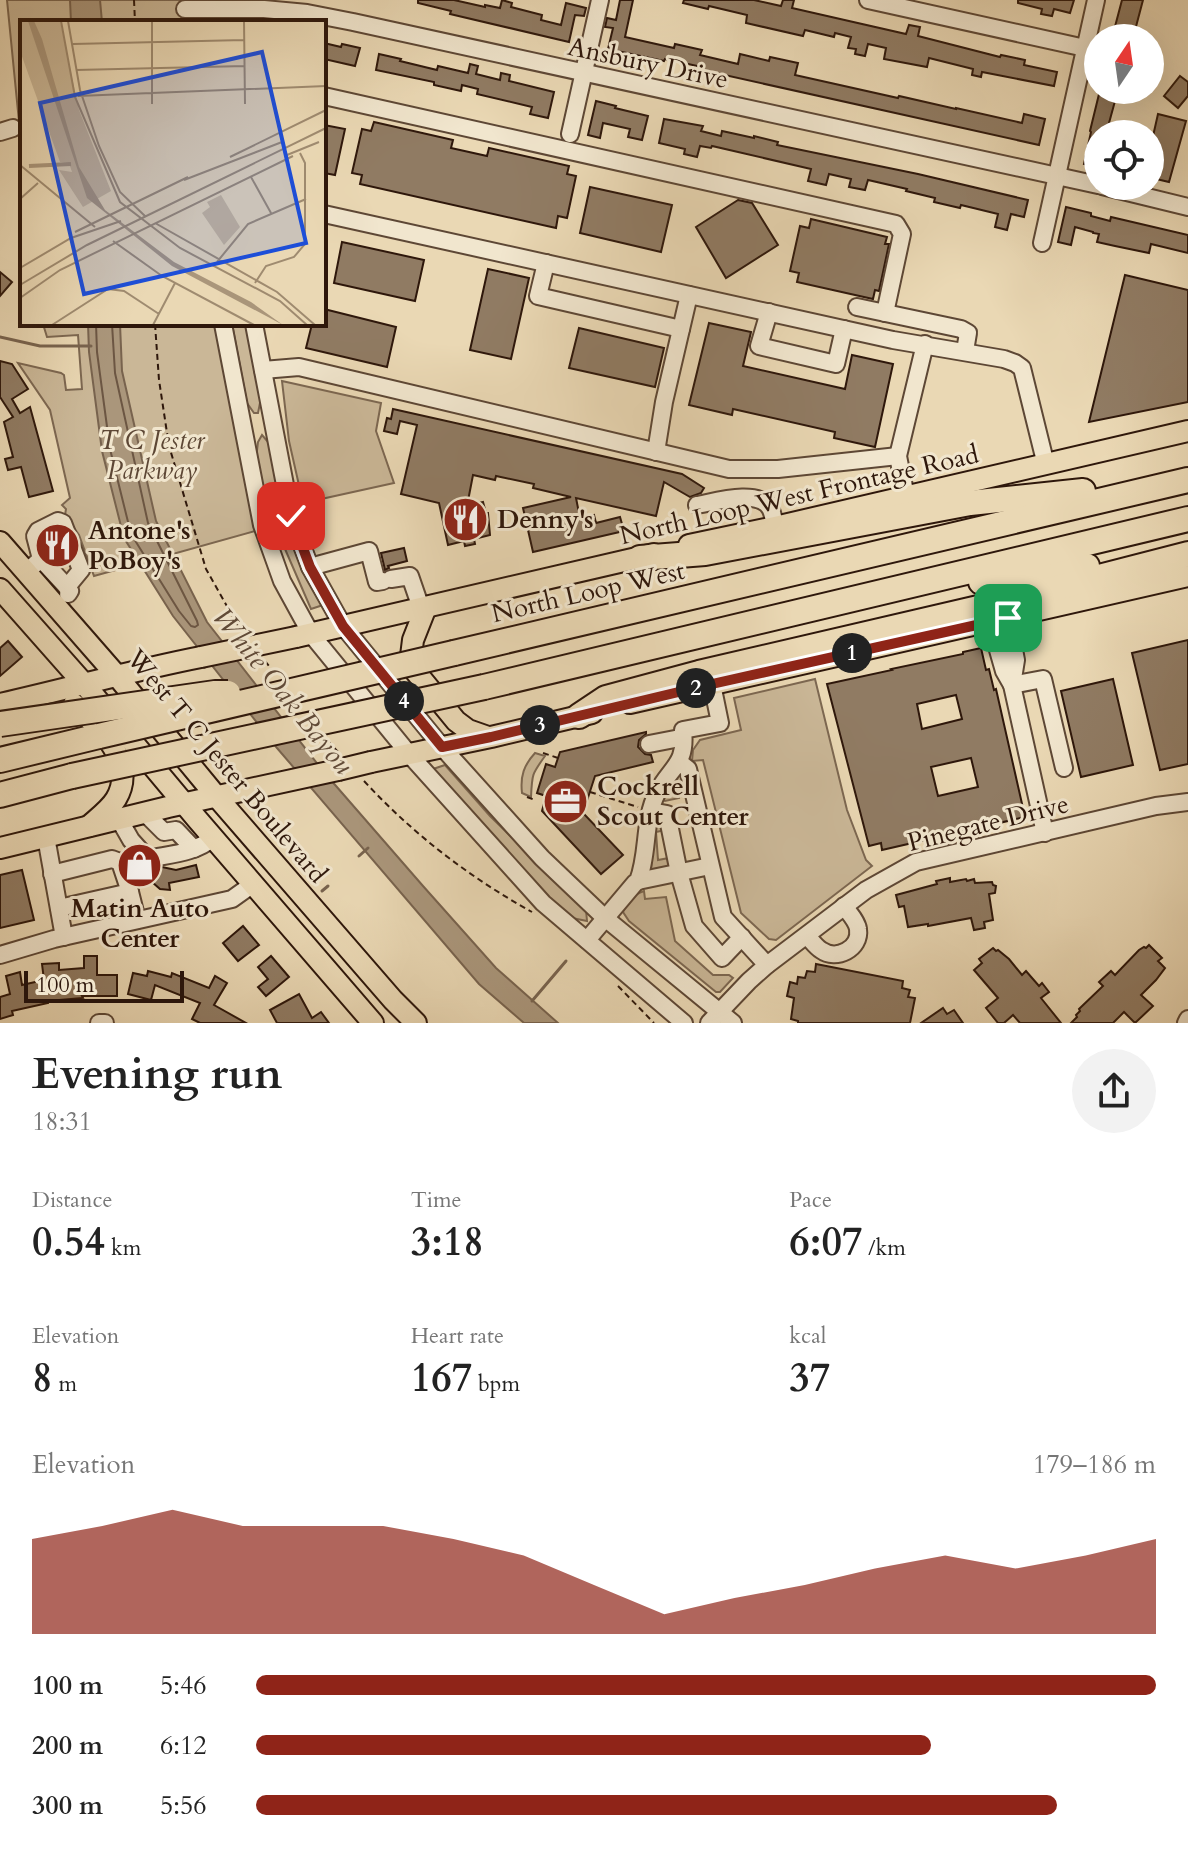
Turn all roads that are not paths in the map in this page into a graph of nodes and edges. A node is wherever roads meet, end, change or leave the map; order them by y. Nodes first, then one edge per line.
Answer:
1 (600, 0) edge
2 (868, 0) edge
3 (1096, 0) edge
4 (186, 10) edge
5 (219, 10) edge
6 (1090, 24) edge
7 (1084, 48) edge
8 (1084, 52) edge
9 (584, 73) junction
10 (326, 96) edge
11 (570, 134) dead end
12 (1056, 175) junction
13 (1084, 182) edge
14 (1159, 200) edge
15 (1188, 207) edge
16 (326, 214) edge
17 (1042, 243) dead end
18 (546, 263) junction
19 (689, 295) junction
20 (857, 307) dead end
21 (769, 312) junction
22 (885, 313) junction
23 (223, 326) edge
24 (254, 326) edge
25 (681, 329) junction
26 (844, 329) junction
27 (925, 344) junction
28 (965, 351) junction
29 (263, 370) junction
30 (273, 424) junction
31 (243, 429) junction
32 (1188, 431) edge
33 (656, 452) junction
34 (898, 456) junction
35 (1046, 465) junction
36 (1187, 480) edge
37 (906, 497) junction
38 (697, 505) dead end
39 (1188, 519) edge
40 (775, 527) junction
41 (0, 542) edge
42 (1188, 553) edge
43 (640, 558) junction
44 (33, 565) junction
45 (310, 567) junction
46 (1188, 576) edge
47 (928, 581) junction
48 (67, 587) junction
49 (0, 589) edge
50 (55, 606) junction
51 (423, 607) junction
52 (993, 616) junction
53 (343, 626) junction
54 (303, 636) junction
55 (117, 676) junction
56 (712, 684) junction
57 (85, 685) junction
58 (1012, 685) junction
59 (274, 694) junction
60 (41, 695) junction
61 (0, 704) edge
62 (579, 716) junction
63 (0, 724) edge
64 (491, 737) junction
65 (680, 738) dead end
66 (649, 744) dead end
67 (442, 747) junction
68 (409, 754) junction
69 (0, 760) edge
70 (679, 762) junction
71 (1064, 768) dead end
72 (0, 795) edge
73 (216, 796) junction
74 (1188, 802) edge
75 (185, 803) junction
76 (651, 811) junction
77 (145, 813) junction
78 (119, 819) junction
79 (89, 826) junction
80 (164, 832) junction
81 (1045, 833) junction
82 (46, 837) junction
83 (213, 838) junction
84 (131, 840) junction
85 (0, 848) edge
86 (194, 849) junction
87 (710, 866) junction
88 (679, 873) junction
89 (52, 874) junction
90 (638, 881) junction
91 (253, 884) junction
92 (130, 892) junction
93 (844, 906) junction
94 (59, 908) junction
95 (605, 918) junction
96 (137, 920) junction
97 (807, 936) junction
98 (64, 937) junction
99 (742, 937) junction
100 (587, 940) junction
101 (0, 955) edge
102 (767, 965) junction
103 (714, 1017) edge
104 (99, 1023) edge
105 (105, 1023) edge
106 (373, 1023) edge
107 (416, 1023) edge
108 (684, 1023) edge
109 (733, 1023) edge

1 - 9 street
2 - 7 street
3 - 6 street
4 - 5 street, Ansbury Drive
5 - 9 street, Ansbury Drive
8 - 12 street
9 - 11 street
9 - 12 street, Ansbury Drive
10 - 22 street
12 - 13 street, Ansbury Drive
12 - 17 street
14 - 15 street, Ansbury Drive
16 - 18 street
18 - 19 street
18 - 25 street
19 - 21 street
19 - 25 street
20 - 22 street
21 - 26 street
21 - 26 street
22 - 28 street
23 - 31 street
24 - 29 street
25 - 33 street
26 - 27 street
27 - 28 street
27 - 34 street
28 - 35 street
29 - 30 street
29 - 33 street
30 - 31 street
30 - 45 street
31 - 54 street
32 - 35 main road, North Loop West Frontage Road
33 - 34 street
34 - 37 street
35 - 37 main road, North Loop West Frontage Road
36 - 43 highway
36 - 59 highway, North Loop West, bridge
37 - 40 main road, North Loop West Frontage Road
38 - 40 street
39 - 47 highway
40 - 43 main road, North Loop West Frontage Road
41 - 44 main road, West T C Jester Boulevard
42 - 47 highway
42 - 52 highway
43 - 51 main road, North Loop West Frontage Road
44 - 48 street
44 - 48 street
44 - 50 main road, West T C Jester Boulevard
45 - 51 street
45 - 53 street
46 - 52 main road
47 - 72 highway, bridge
48 - 50 street
49 - 57 main road
50 - 55 main road, West T C Jester Boulevard
51 - 53 main road, North Loop West Frontage Road
51 - 64 main road
52 - 56 main road
52 - 58 street
52 - 62 highway
53 - 54 main road, North Loop West Frontage Road
53 - 67 street
54 - 55 main road, North Loop West Frontage Road, bridge
54 - 68 street
55 - 57 main road, North Loop West Frontage Road
55 - 73 main road, West T C Jester Boulevard
56 - 62 main road
56 - 70 street
57 - 60 main road, North Loop West Frontage Road
57 - 75 main road
58 - 71 street
58 - 81 street
59 - 63 highway, bridge
59 - 69 highway, North Loop West, bridge
60 - 61 main road, North Loop West Frontage Road
60 - 79 main road
62 - 64 main road
64 - 67 main road
65 - 66 street
67 - 68 main road
67 - 95 street
68 - 73 main road, bridge
68 - 100 street
70 - 76 street
70 - 87 street
73 - 75 main road
73 - 107 main road, West T C Jester Boulevard
74 - 81 street, Pinegate Drive
75 - 77 main road
75 - 83 main road
76 - 88 street
76 - 90 street
77 - 78 main road
77 - 80 street
78 - 79 main road
78 - 84 street
79 - 82 main road
80 - 84 street
80 - 86 street
81 - 93 street, Pinegate Drive
82 - 85 main road
82 - 89 street
83 - 86 street
83 - 91 main road
84 - 86 street
87 - 88 street
87 - 99 street
88 - 90 street
88 - 99 street
89 - 92 street
89 - 94 street
90 - 95 street
91 - 96 street
91 - 106 main road
92 - 94 street
92 - 96 street
93 - 97 street, Pinegate Drive
93 - 97 street
94 - 98 street
95 - 100 street
95 - 103 street
96 - 98 street
97 - 102 street, Pinegate Drive
98 - 101 street
99 - 102 street
100 - 108 street
102 - 103 street, Pinegate Drive
103 - 109 street
104 - 105 street

